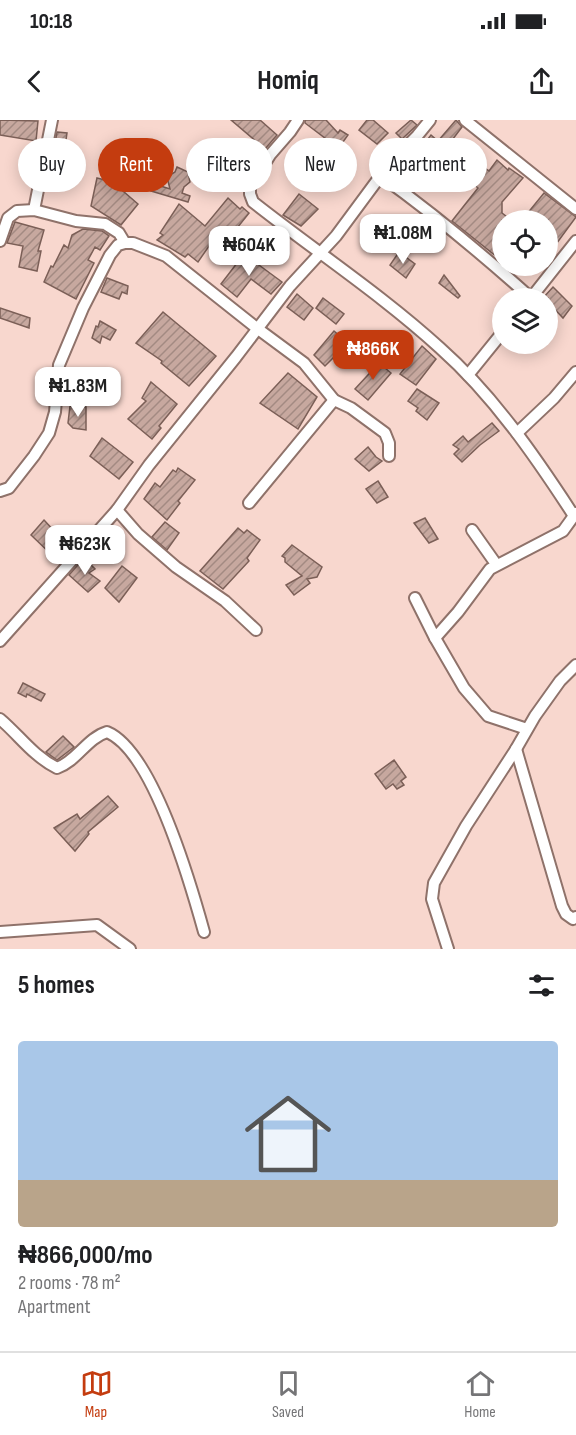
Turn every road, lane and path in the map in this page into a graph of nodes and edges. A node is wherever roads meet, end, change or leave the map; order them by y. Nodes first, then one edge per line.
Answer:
1 (52, 120) edge
2 (298, 120) edge
3 (430, 120) edge
4 (465, 120) edge
5 (415, 138) edge
6 (370, 192) edge
7 (403, 192) edge
8 (576, 209) edge
9 (34, 210) junction
10 (0, 241) edge
11 (576, 241) edge
12 (125, 243) junction
13 (321, 252) junction
14 (520, 288) edge
15 (539, 288) edge
16 (258, 329) junction
17 (492, 345) edge
18 (576, 372) edge
19 (468, 375) junction
20 (334, 400) junction
21 (517, 433) junction
22 (389, 456) dead end
23 (0, 491) edge
24 (249, 503) dead end
25 (117, 510) junction
26 (575, 515) edge
27 (472, 530) dead end
28 (496, 564) junction
29 (415, 598) dead end
30 (256, 630) dead end
31 (435, 638) junction
32 (0, 641) edge
33 (576, 665) edge
34 (0, 719) edge
35 (527, 729) junction
36 (516, 749) junction
37 (576, 917) edge
38 (0, 932) edge
39 (204, 932) dead end
40 (130, 949) edge
41 (448, 949) edge

1 - 9 street
2 - 13 street
3 - 5 street
4 - 8 street
6 - 13 street
7 - 14 street
9 - 10 street
9 - 12 street
11 - 15 street
12 - 16 street
12 - 23 street
13 - 16 street
13 - 19 street
16 - 20 street
16 - 25 street
17 - 19 street
18 - 21 street
19 - 21 street
20 - 22 street
20 - 24 street
21 - 26 street
25 - 30 street
25 - 32 street
26 - 28 street
27 - 28 street
28 - 31 street
29 - 31 street
31 - 35 street
33 - 35 street
34 - 39 street
35 - 36 street
36 - 37 street
36 - 41 street
38 - 40 street

